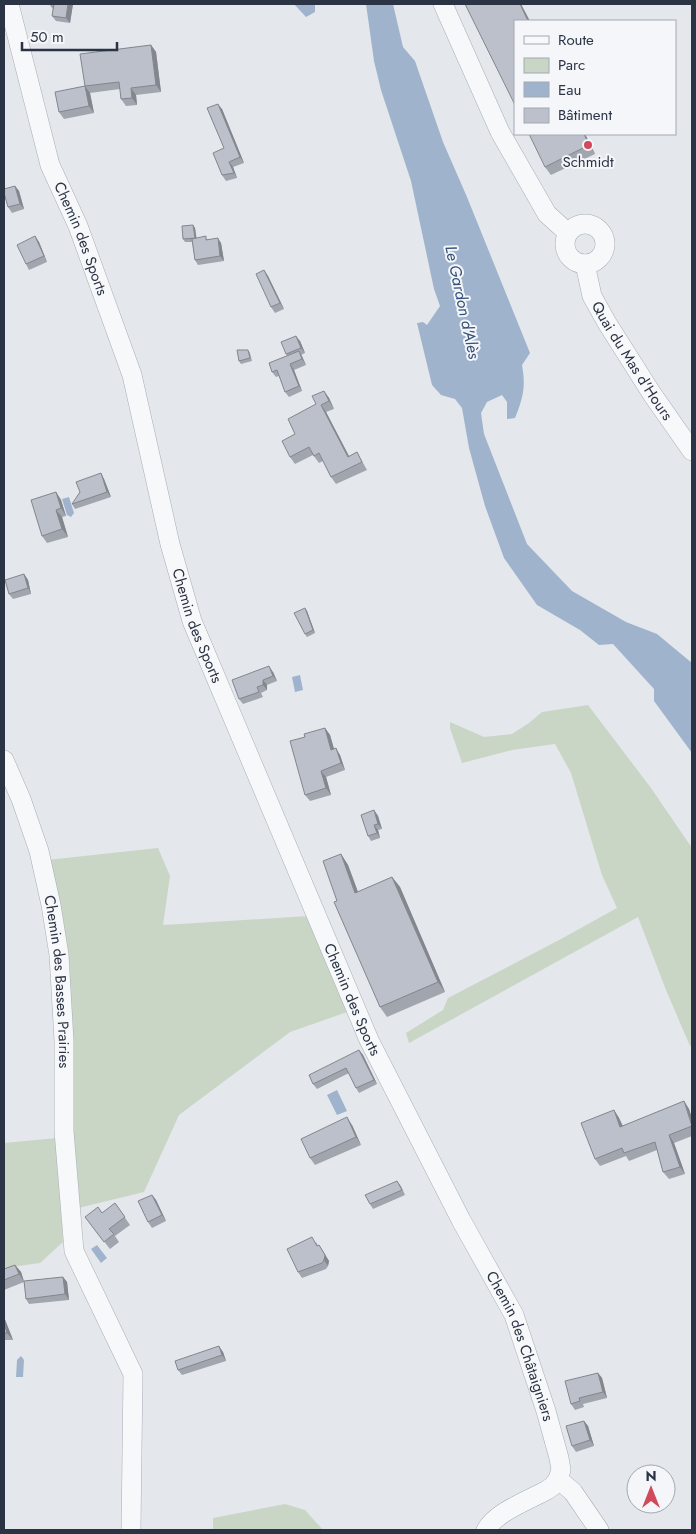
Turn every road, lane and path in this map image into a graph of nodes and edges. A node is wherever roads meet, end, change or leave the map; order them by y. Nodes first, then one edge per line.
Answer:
1 (10, 4) edge
2 (443, 4) edge
3 (568, 234) junction
4 (585, 264) junction
5 (692, 451) edge
6 (4, 760) edge
7 (461, 1220) joint
8 (558, 1479) junction
9 (131, 1530) edge
10 (486, 1530) edge
11 (599, 1530) edge

1 - 7 street, Chemin des Sports
2 - 3 street
3 - 4 street
3 - 4 street
4 - 5 street, Quai du Mas d'Hours
6 - 9 street, Chemin des Basses Prairies
7 - 8 street, Chemin des Châtaigniers
8 - 10 street
8 - 11 street

